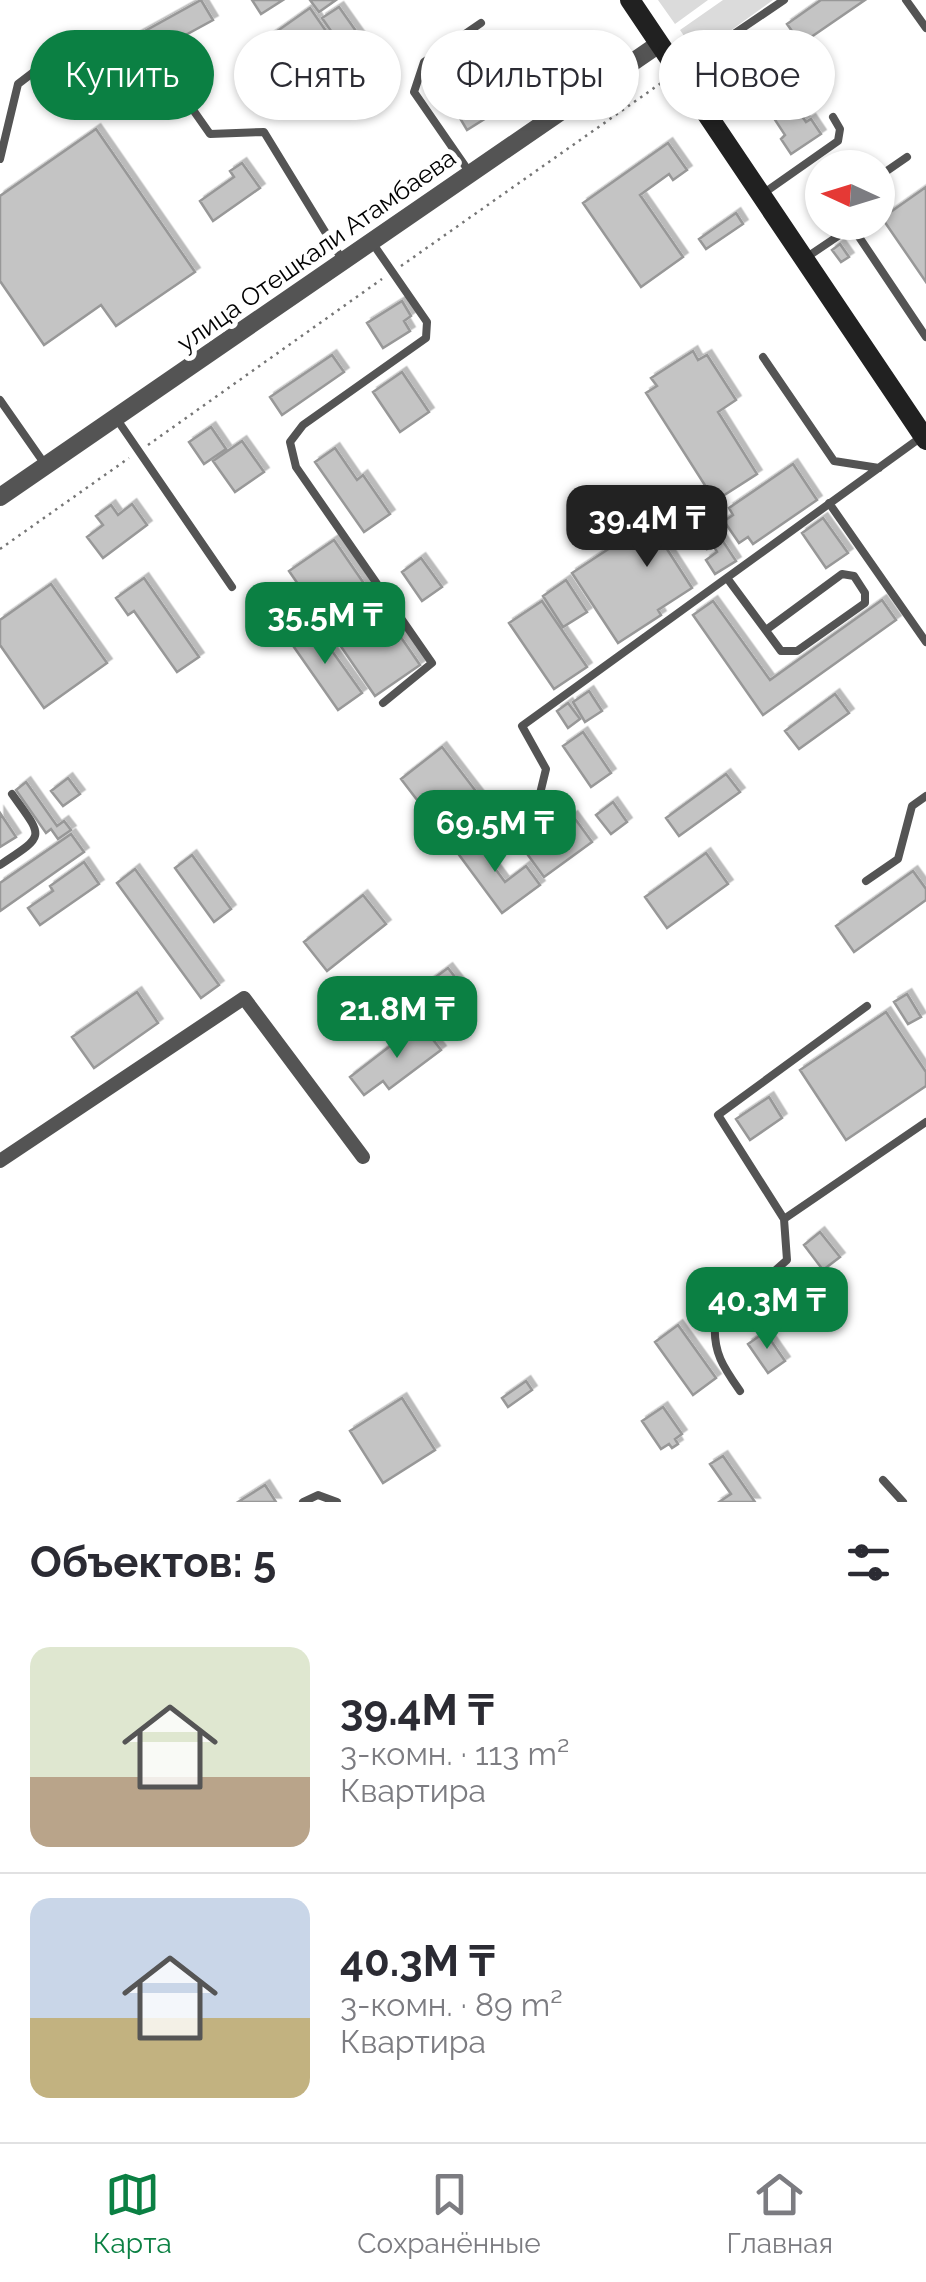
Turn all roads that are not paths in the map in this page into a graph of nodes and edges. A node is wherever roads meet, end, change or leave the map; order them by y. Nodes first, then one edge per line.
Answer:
1 (784, 0) edge
2 (906, 0) edge
3 (635, 2) edge
4 (480, 23) dead end
5 (926, 28) edge
6 (740, 30) edge
7 (659, 42) edge
8 (659, 45) edge
9 (30, 75) edge
10 (835, 119) edge
11 (200, 120) edge
12 (711, 120) edge
13 (906, 156) dead end
14 (0, 159) edge
15 (895, 164) edge
16 (470, 174) junction
17 (761, 194) junction
18 (829, 240) edge
19 (859, 240) edge
20 (372, 241) junction
21 (804, 259) junction
22 (343, 260) junction
23 (926, 338) edge
24 (762, 358) dead end
25 (0, 400) edge
26 (116, 418) junction
27 (925, 438) edge
28 (47, 466) junction
29 (879, 468) junction
30 (0, 497) edge
31 (830, 504) junction
32 (727, 578) junction
33 (232, 587) dead end
34 (766, 630) junction
35 (926, 642) edge
36 (383, 703) dead end
37 (12, 794) dead end
38 (926, 796) edge
39 (495, 838) dead end
40 (0, 865) edge
41 (866, 881) dead end
42 (867, 1006) dead end
43 (926, 1122) edge
44 (363, 1157) dead end
45 (0, 1161) edge
46 (784, 1219) junction
47 (740, 1390) dead end
48 (883, 1480) dead end
49 (303, 1502) edge
50 (337, 1502) edge
51 (902, 1502) edge

1 - 6 lane
2 - 5 lane
3 - 7 main road
4 - 16 lane
8 - 16 street, улица Отешкали Атамбаева
9 - 14 lane
10 - 17 lane
11 - 22 lane
12 - 17 main road
13 - 15 lane
16 - 20 street, улица Отешкали Атамбаева
17 - 21 main road
18 - 21 lane
19 - 23 lane
20 - 22 street, улица Отешкали Атамбаева
20 - 36 lane
21 - 27 main road
22 - 26 street, улица Отешкали Атамбаева
24 - 29 lane
25 - 28 lane
26 - 28 street, улица Отешкали Атамбаева
26 - 33 lane
27 - 29 lane
28 - 30 street, улица Отешкали Атамбаева
29 - 31 lane
31 - 32 lane
31 - 35 lane
32 - 34 lane
32 - 39 lane
34 - 34 lane
37 - 40 lane
38 - 41 lane
42 - 46 lane
43 - 46 lane
44 - 45 street
46 - 47 lane
48 - 51 lane
49 - 50 lane

